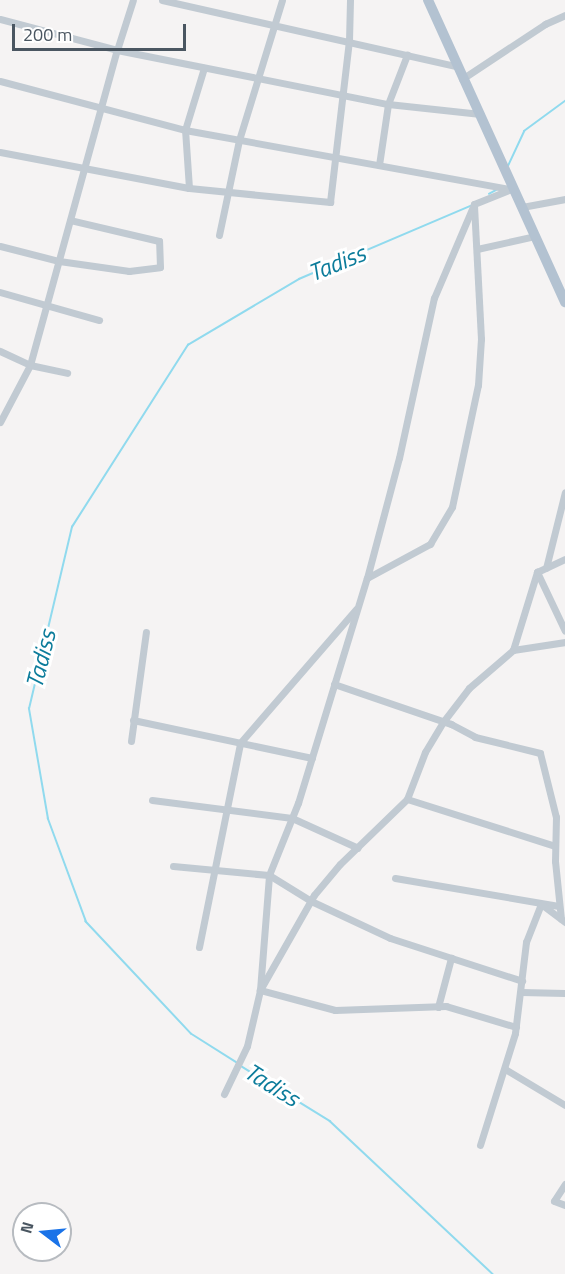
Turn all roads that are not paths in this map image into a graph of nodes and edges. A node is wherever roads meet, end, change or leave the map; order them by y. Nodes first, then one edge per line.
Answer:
1 (133, 0) edge
2 (162, 0) edge
3 (282, 0) edge
4 (350, 0) edge
5 (428, 0) edge
6 (565, 15) edge
7 (0, 19) edge
8 (273, 27) junction
9 (349, 41) junction
10 (117, 50) junction
11 (407, 55) junction
12 (455, 66) junction
13 (204, 68) junction
14 (255, 80) junction
15 (462, 80) junction
16 (0, 81) edge
17 (341, 94) junction
18 (388, 104) junction
19 (101, 109) junction
20 (480, 114) junction
21 (185, 130) junction
22 (239, 140) junction
23 (0, 152) edge
24 (332, 158) junction
25 (379, 165) junction
26 (83, 170) junction
27 (189, 188) junction
28 (512, 189) junction
29 (228, 192) junction
30 (565, 199) edge
31 (474, 204) junction
32 (522, 207) junction
33 (70, 220) junction
34 (219, 235) dead end
35 (535, 236) junction
36 (0, 246) edge
37 (477, 249) junction
38 (59, 261) junction
39 (0, 292) edge
40 (565, 302) edge
41 (45, 305) junction
42 (99, 320) dead end
43 (0, 351) edge
44 (30, 365) junction
45 (67, 373) dead end
46 (0, 422) edge
47 (565, 492) edge
48 (565, 559) edge
49 (546, 568) junction
50 (537, 572) junction
51 (367, 578) junction
52 (358, 607) junction
53 (565, 631) edge
54 (146, 632) dead end
55 (565, 642) edge
56 (513, 650) junction
57 (334, 684) junction
58 (133, 720) junction
59 (443, 722) junction
60 (131, 741) dead end
61 (240, 743) junction
62 (312, 758) junction
63 (407, 798) junction
64 (152, 800) dead end
65 (228, 810) junction
66 (292, 818) junction
67 (555, 846) junction
68 (358, 848) junction
69 (173, 866) dead end
70 (214, 869) junction
71 (269, 875) junction
72 (395, 878) dead end
73 (311, 901) junction
74 (541, 904) junction
75 (560, 906) junction
76 (563, 920) edge
77 (199, 947) dead end
78 (452, 958) junction
79 (522, 981) junction
80 (260, 990) junction
81 (520, 992) junction
82 (565, 993) edge
83 (438, 1007) junction
84 (516, 1028) junction
85 (505, 1069) junction
86 (224, 1094) dead end
87 (565, 1105) edge
88 (480, 1145) dead end
89 (565, 1184) edge
90 (565, 1205) edge

1 - 10 street
2 - 8 street
3 - 8 street
4 - 9 street
5 - 12 main road
6 - 15 street
7 - 10 street
8 - 9 street
8 - 14 street
9 - 11 street
9 - 17 street
10 - 13 street
10 - 19 street
11 - 12 street
11 - 18 street
12 - 15 main road
13 - 14 street
13 - 21 street
14 - 17 street
14 - 22 street
15 - 20 main road
16 - 19 street
17 - 18 street
17 - 24 street
18 - 20 street
18 - 25 street
19 - 21 street
19 - 26 street
20 - 28 main road
21 - 22 street
21 - 27 street
22 - 24 street
22 - 29 street
23 - 26 street
24 - 25 street
24 - 29 street
25 - 28 street
26 - 27 street
26 - 33 street
27 - 29 street
28 - 31 street
28 - 32 main road
29 - 34 street
30 - 32 street
31 - 37 street
31 - 51 street
32 - 35 main road
33 - 38 street
33 - 38 street
35 - 37 street
35 - 40 main road
36 - 38 street
37 - 51 street
38 - 41 street
39 - 41 street
41 - 42 street
41 - 44 street
43 - 44 street
44 - 45 street
44 - 46 street
47 - 49 street
48 - 49 street
49 - 50 street
50 - 53 street
50 - 56 street
51 - 52 street
52 - 57 street
52 - 61 street
54 - 58 street
55 - 56 street
56 - 59 street
57 - 59 street
57 - 62 street
58 - 60 street
58 - 61 street
59 - 63 street
59 - 67 street
61 - 62 street
61 - 65 street
62 - 66 street
63 - 67 street
63 - 68 street
64 - 65 street
65 - 66 street
65 - 70 street
66 - 68 street
66 - 71 street
67 - 75 street
68 - 73 street
69 - 70 street
70 - 71 street
70 - 77 street
71 - 73 street
71 - 80 street
72 - 74 street
73 - 78 street
73 - 80 street
74 - 75 street
74 - 76 street
74 - 79 street
75 - 76 street
78 - 79 street
78 - 83 street
79 - 81 street
80 - 83 street
80 - 86 street
81 - 82 street
81 - 84 street
83 - 84 street
84 - 85 street
85 - 87 street
85 - 88 street
89 - 90 street

